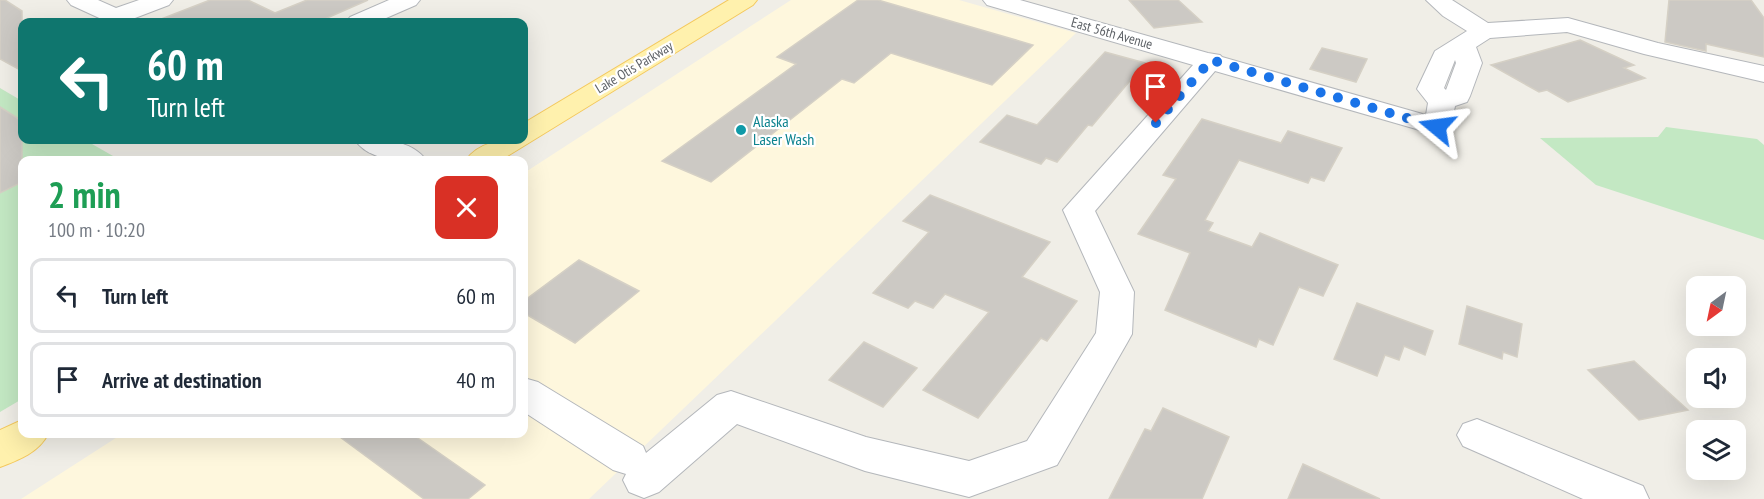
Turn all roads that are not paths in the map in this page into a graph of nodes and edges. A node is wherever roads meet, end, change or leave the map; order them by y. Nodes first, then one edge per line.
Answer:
1 (79, 0) edge
2 (161, 0) edge
3 (408, 0) edge
4 (746, 0) edge
5 (995, 0) edge
6 (1438, 0) edge
7 (117, 18) edge
8 (125, 18) edge
9 (367, 18) edge
10 (1484, 31) junction
11 (1211, 60) junction
12 (1764, 74) edge
13 (528, 133) edge
14 (377, 144) edge
15 (509, 144) edge
16 (403, 156) edge
17 (488, 156) edge
18 (528, 396) edge
19 (1477, 435) dead end
20 (21, 438) edge
21 (0, 450) edge
22 (1628, 499) edge

1 - 7 street
2 - 8 street
3 - 9 street
4 - 13 main road, Lake Otis Parkway
5 - 11 street, East 56th Avenue
6 - 10 street
10 - 11 street, East 56th Avenue
10 - 12 street
11 - 18 street
14 - 16 street
15 - 17 main road
19 - 22 street
20 - 21 main road

